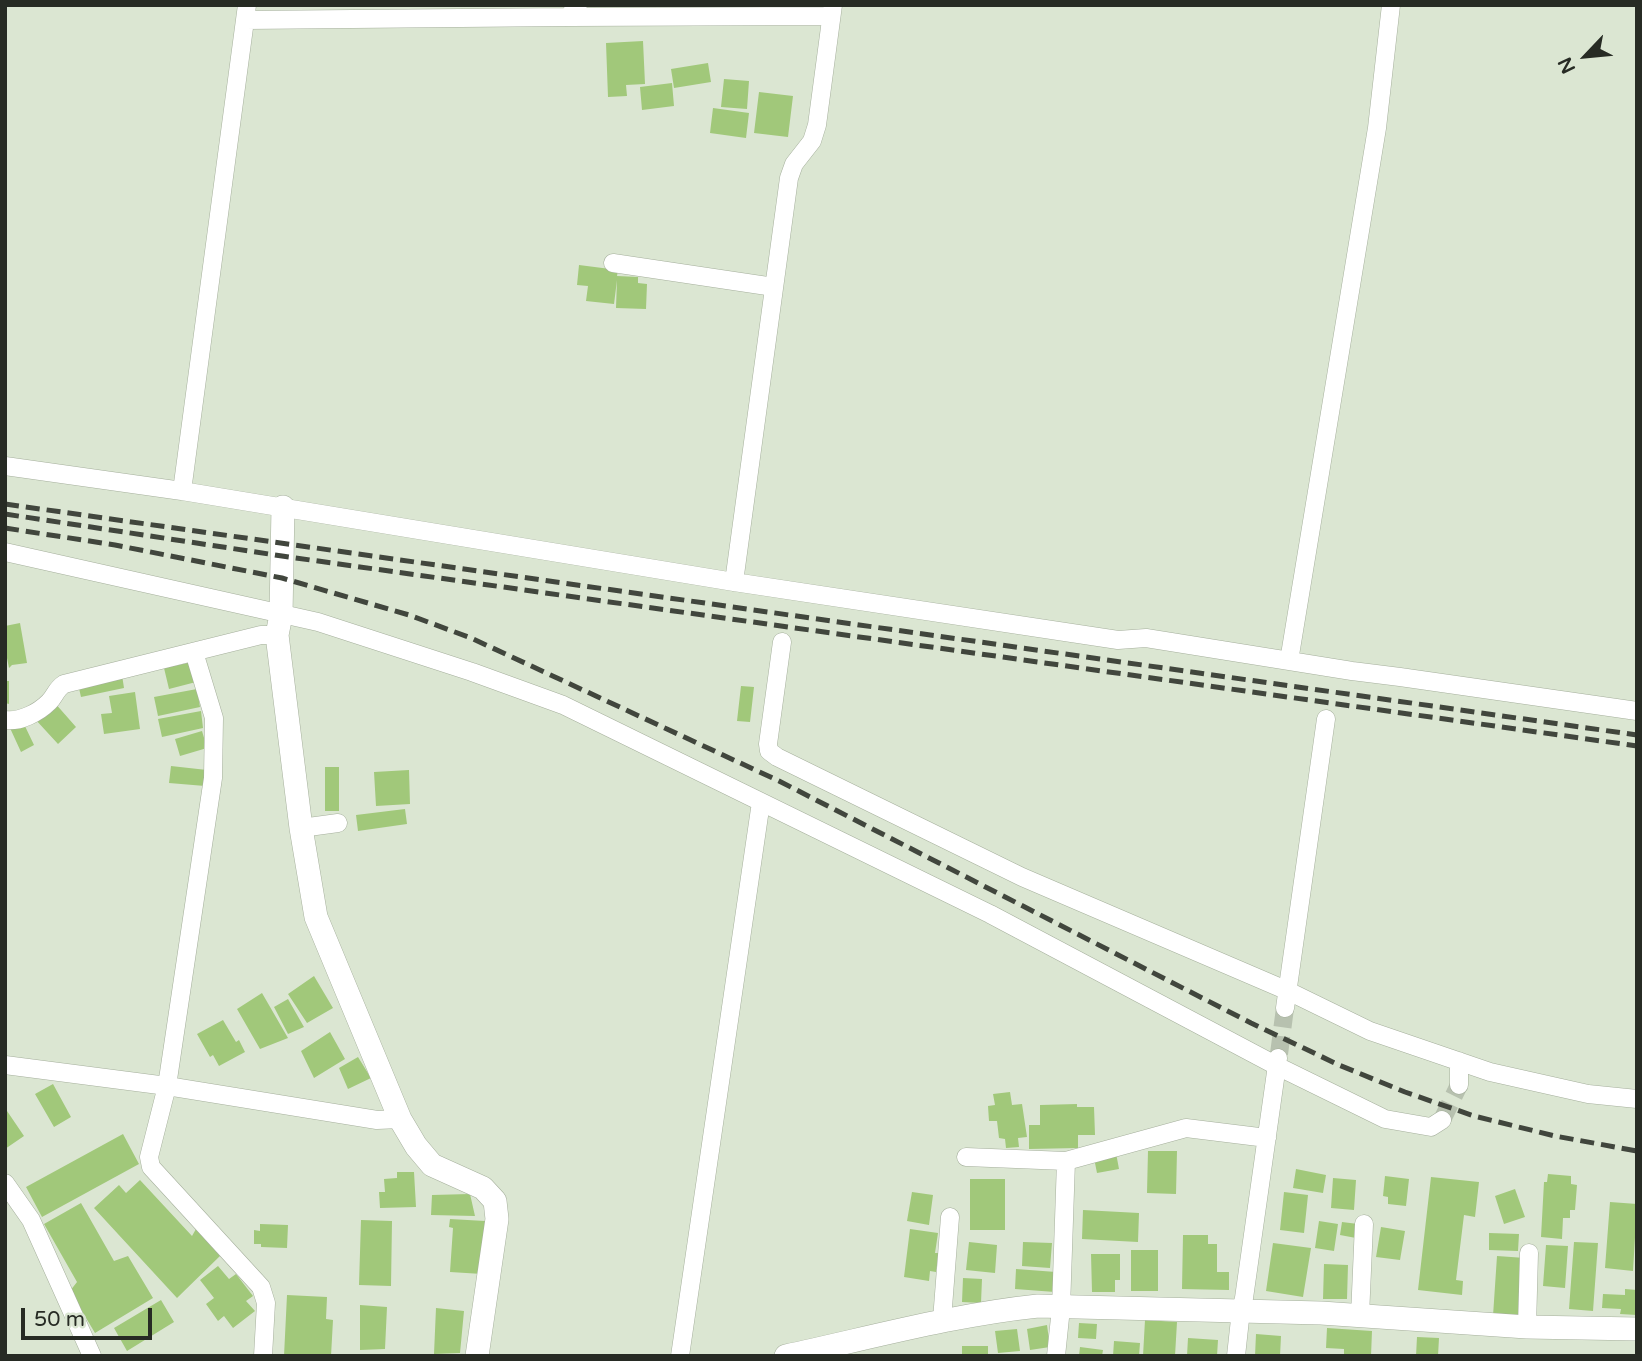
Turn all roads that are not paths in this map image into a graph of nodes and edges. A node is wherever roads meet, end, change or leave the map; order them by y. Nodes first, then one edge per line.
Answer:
1 (1391, 5) edge
2 (573, 11) edge
3 (832, 11) edge
4 (246, 13) edge
5 (614, 263) dead end
6 (774, 287) junction
7 (5, 467) edge
8 (181, 491) junction
9 (283, 508) junction
10 (5, 552) edge
11 (734, 582) junction
12 (279, 625) junction
13 (782, 642) dead end
14 (194, 652) junction
15 (1289, 661) junction
16 (1637, 711) edge
17 (1326, 719) dead end
18 (5, 720) edge
19 (761, 802) junction
20 (338, 823) dead end
21 (301, 828) junction
22 (1287, 1000) junction
23 (1278, 1060) junction
24 (1459, 1061) junction
25 (5, 1065) edge
26 (1459, 1085) tunnel mouth
27 (167, 1086) junction
28 (1637, 1099) edge
29 (400, 1119) junction
30 (1443, 1120) dead end
31 (1267, 1138) junction
32 (965, 1157) dead end
33 (1066, 1161) junction
34 (5, 1183) edge
35 (950, 1217) dead end
36 (1364, 1224) dead end
37 (1529, 1253) dead end
38 (1061, 1308) junction
39 (1241, 1311) junction
40 (1360, 1315) junction
41 (942, 1320) junction
42 (1527, 1327) junction
43 (1637, 1329) edge
44 (92, 1356) edge
45 (263, 1356) edge
46 (477, 1356) edge
47 (680, 1356) edge
48 (786, 1356) edge
49 (1056, 1356) edge
50 (1236, 1356) edge

1 - 15 street
2 - 3 street
2 - 4 street
3 - 6 street
4 - 8 street
5 - 6 street
6 - 11 street
7 - 8 street
8 - 9 street
9 - 11 street
9 - 12 street
10 - 12 street
11 - 15 street
12 - 14 street
12 - 19 street
12 - 21 street
13 - 22 street
14 - 18 street
14 - 27 street
15 - 16 street
17 - 22 street
19 - 23 street
19 - 47 street
20 - 21 street
21 - 29 street
22 - 24 street
23 - 30 street
23 - 31 street
24 - 26 street
24 - 28 street
25 - 27 street
27 - 29 street
27 - 45 street
29 - 46 street
31 - 33 street
31 - 39 street
32 - 33 street
33 - 38 street
34 - 44 street
35 - 41 street
36 - 40 street
37 - 42 street
38 - 39 street
38 - 41 street
38 - 49 street
39 - 40 street
39 - 50 street
40 - 42 street
41 - 48 street
42 - 43 street

